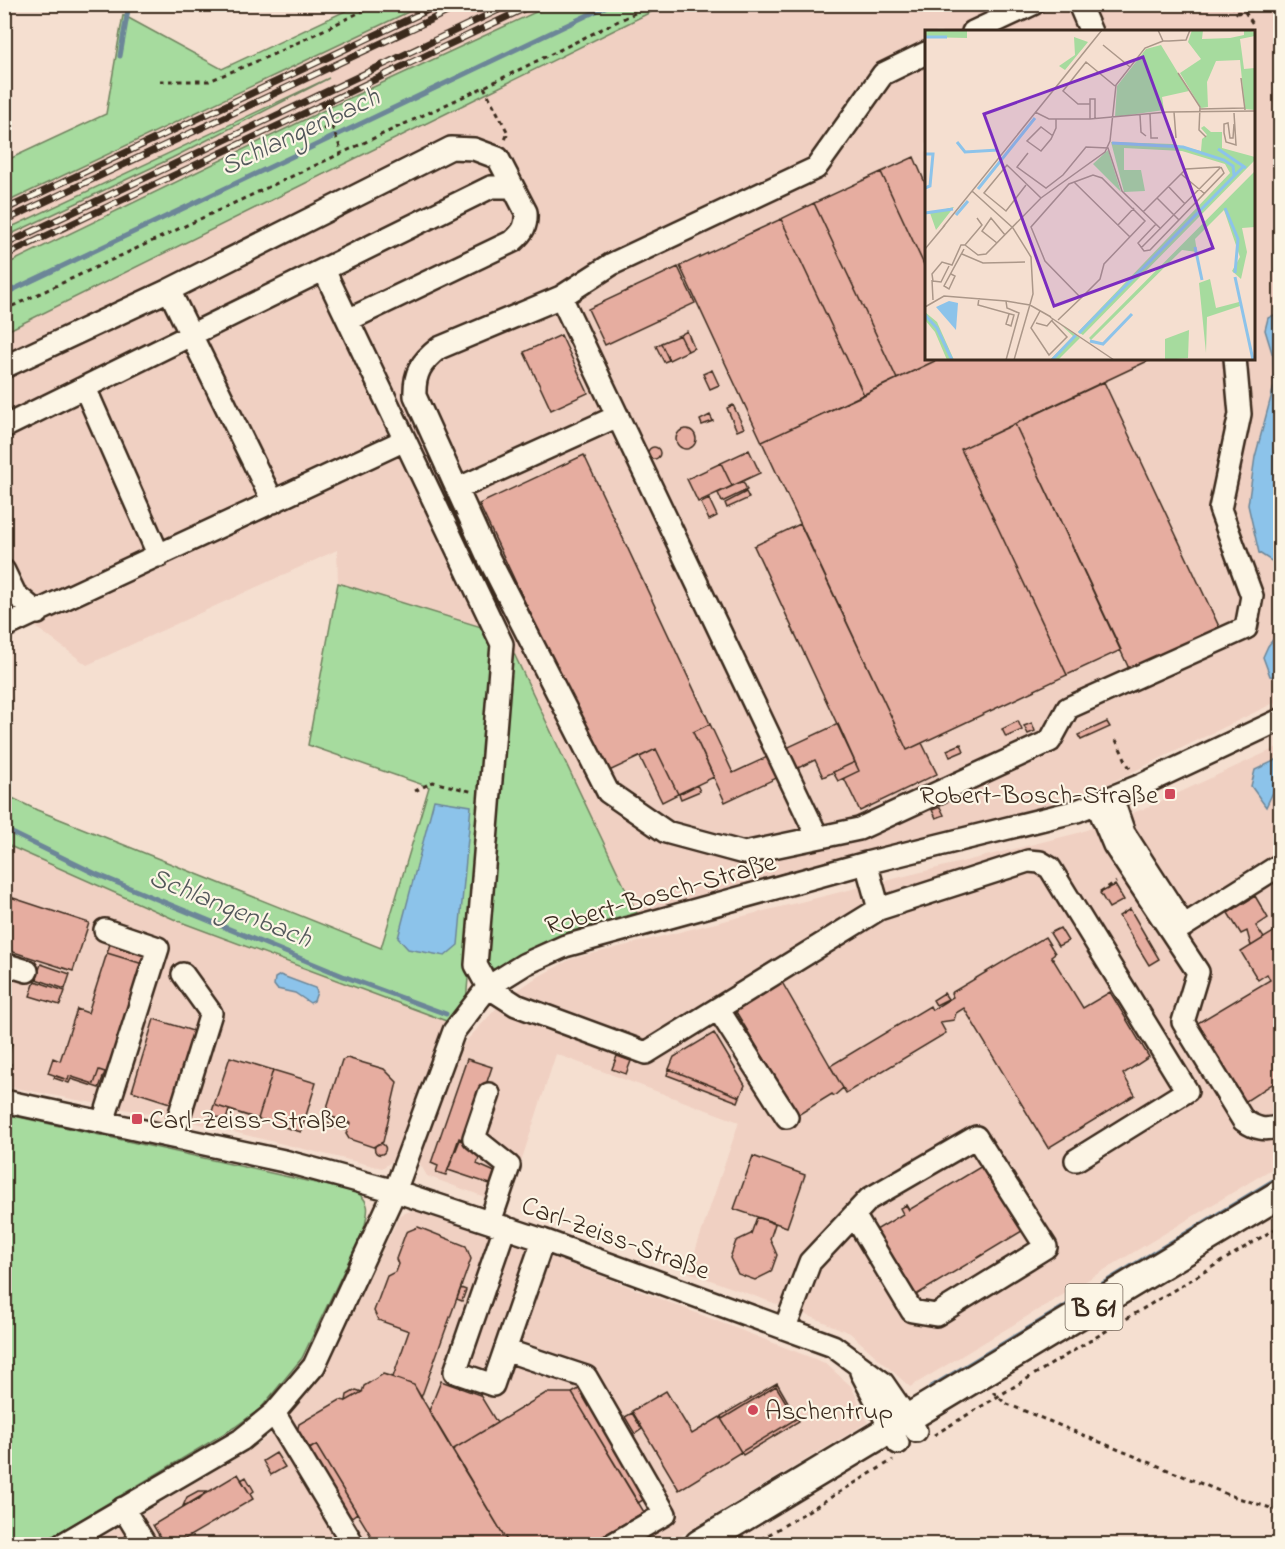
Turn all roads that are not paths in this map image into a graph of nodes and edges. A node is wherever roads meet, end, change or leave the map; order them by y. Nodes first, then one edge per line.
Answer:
1 (1033, 4) edge
2 (1078, 4) edge
3 (977, 30) edge
4 (1090, 30) edge
5 (925, 54) edge
6 (513, 187) junction
7 (324, 270) junction
8 (169, 290) junction
9 (561, 297) junction
10 (348, 320) junction
11 (191, 336) junction
12 (1234, 360) edge
13 (4, 367) edge
14 (86, 388) junction
15 (415, 396) junction
16 (390, 409) junction
17 (618, 416) junction
18 (4, 427) edge
19 (405, 440) junction
20 (457, 489) junction
21 (273, 502) junction
22 (159, 556) junction
23 (4, 571) edge
24 (38, 613) junction
25 (4, 627) edge
26 (1276, 720) edge
27 (1104, 801) junction
28 (818, 836) junction
29 (866, 863) junction
30 (1281, 865) edge
31 (879, 909) junction
32 (105, 930) dead end
33 (1177, 930) junction
34 (4, 964) edge
35 (27, 971) dead end
36 (183, 974) dead end
37 (488, 987) junction
38 (718, 1009) junction
39 (489, 1094) dead end
40 (4, 1101) edge
41 (787, 1117) dead end
42 (103, 1122) junction
43 (1281, 1126) edge
44 (173, 1136) junction
45 (1076, 1160) dead end
46 (395, 1191) junction
47 (1281, 1194) edge
48 (1281, 1212) edge
49 (854, 1215) junction
50 (497, 1225) junction
51 (543, 1240) junction
52 (785, 1329) junction
53 (505, 1350) junction
54 (274, 1413) junction
55 (908, 1436) junction
56 (123, 1508) junction
57 (63, 1545) edge
58 (144, 1545) edge
59 (353, 1545) edge
60 (613, 1545) edge
61 (699, 1545) edge
62 (733, 1545) edge

1 - 3 street
2 - 4 street
5 - 9 street
6 - 7 street
6 - 8 street
6 - 10 street
7 - 10 street
7 - 11 street
8 - 11 street
8 - 13 street
9 - 15 street
9 - 17 street
10 - 16 street
11 - 14 street
11 - 21 street
12 - 28 street
14 - 18 street
14 - 22 street
15 - 16 street
15 - 20 street
16 - 19 street
17 - 20 street
17 - 28 street
19 - 21 street
19 - 37 street
20 - 28 street
21 - 22 street
22 - 24 street
23 - 24 street
24 - 25 street
26 - 27 street, Robert-Bosch-Straße
27 - 29 street, Robert-Bosch-Straße
27 - 33 street
29 - 31 street
29 - 37 street, Robert-Bosch-Straße
30 - 33 street
31 - 38 street
31 - 45 street
32 - 42 street
33 - 43 street
34 - 35 street
36 - 44 street
37 - 38 street
37 - 46 street, Robert-Bosch-Straße
38 - 41 street
39 - 50 street
40 - 42 street, Carl-Zeiss-Straße
42 - 44 street, Carl-Zeiss-Straße
44 - 46 street, Carl-Zeiss-Straße
46 - 50 street, Carl-Zeiss-Straße
46 - 54 street, Robert-Bosch-Straße
47 - 55 main road, B 61
48 - 55 main road, B 61
49 - 49 street
49 - 52 street
50 - 51 street, Carl-Zeiss-Straße
50 - 53 street
51 - 52 street, Carl-Zeiss-Straße
51 - 53 street
52 - 55 street, Carl-Zeiss-Straße
53 - 60 street
54 - 56 street, Robert-Bosch-Straße
54 - 59 street
55 - 61 main road, B 61
55 - 62 main road, B 61
56 - 57 street, Robert-Bosch-Straße
56 - 58 street

